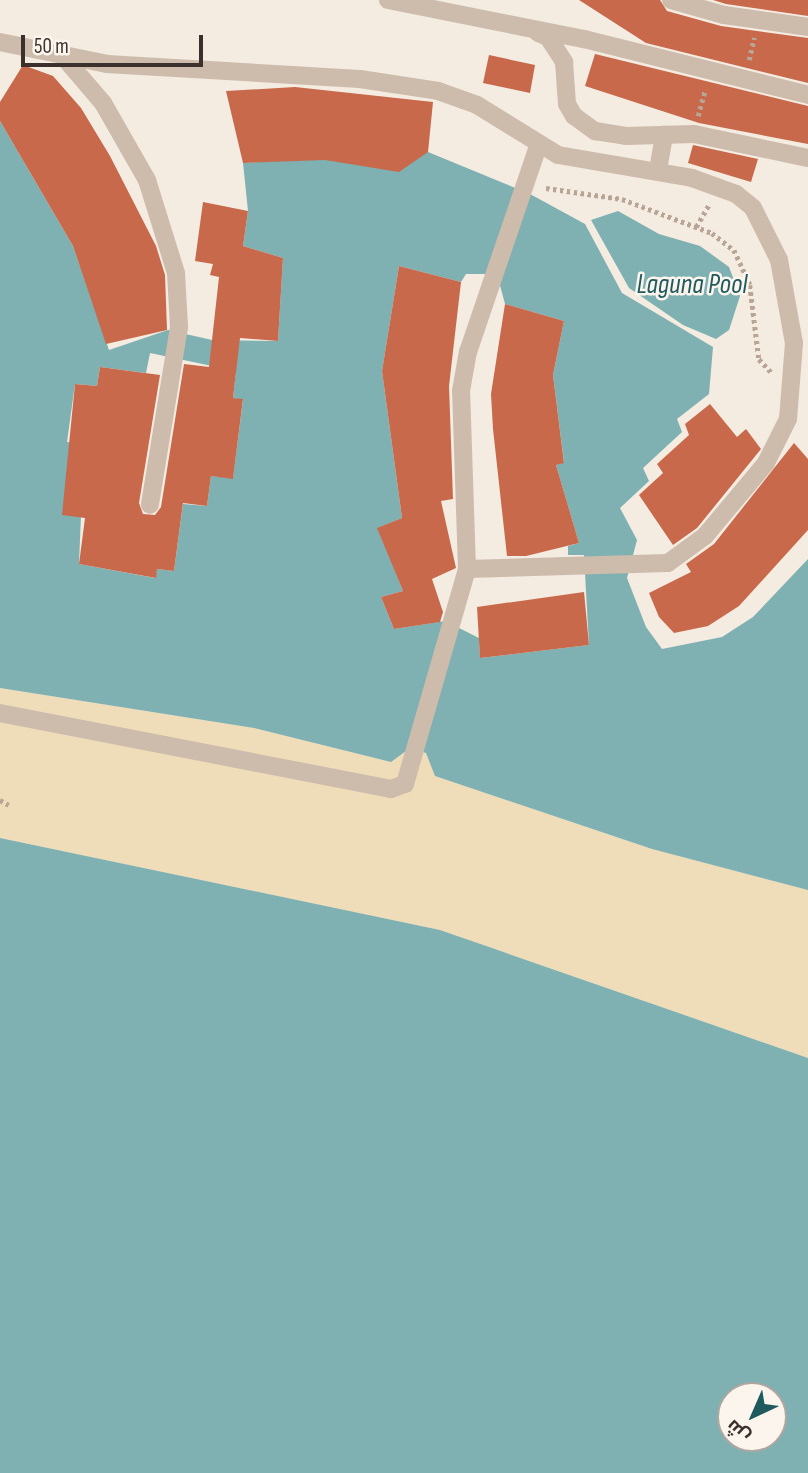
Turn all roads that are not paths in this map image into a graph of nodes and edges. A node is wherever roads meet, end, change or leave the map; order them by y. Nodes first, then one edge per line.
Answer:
1 (388, 0) edge
2 (671, 0) edge
3 (523, 27) junction
4 (808, 27) edge
5 (0, 41) edge
6 (61, 54) junction
7 (808, 95) edge
8 (664, 135) junction
9 (538, 146) junction
10 (808, 158) edge
11 (658, 170) junction
12 (150, 505) dead end
13 (467, 569) junction
14 (0, 713) edge

1 - 3 street
2 - 4 street
3 - 7 street
3 - 8 street
5 - 6 street
6 - 9 street
6 - 12 street
8 - 10 street
8 - 11 street
9 - 11 street
9 - 13 street
11 - 13 street
13 - 14 street

